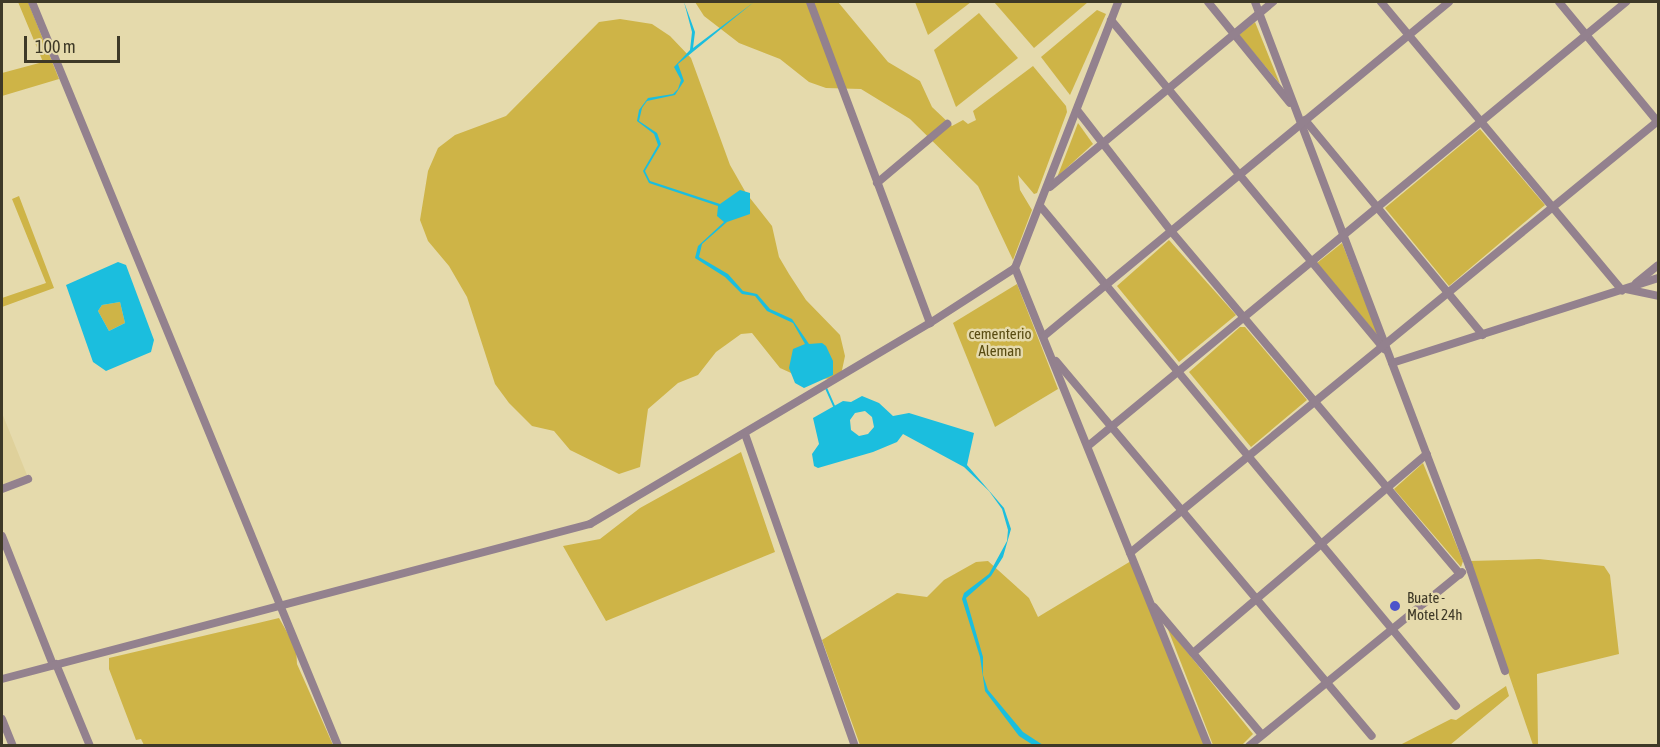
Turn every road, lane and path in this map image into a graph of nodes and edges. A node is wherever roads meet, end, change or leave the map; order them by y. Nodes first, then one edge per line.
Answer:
1 (32, 2) edge
2 (810, 2) edge
3 (1118, 2) edge
4 (1208, 2) edge
5 (1250, 2) edge
6 (1255, 2) edge
7 (1273, 2) edge
8 (1381, 2) edge
9 (1449, 2) edge
10 (1559, 2) edge
11 (1626, 2) edge
12 (1258, 14) junction
13 (1111, 20) junction
14 (1234, 34) junction
15 (1409, 34) junction
16 (1586, 35) junction
17 (1168, 89) junction
18 (1290, 103) junction
19 (1077, 110) junction
20 (1481, 121) junction
21 (1658, 121) edge
22 (1302, 122) junction
23 (947, 124) dead end
24 (1102, 143) junction
25 (1239, 174) junction
26 (876, 183) junction
27 (1048, 188) junction
28 (1041, 207) junction
29 (1377, 207) junction
30 (1553, 208) junction
31 (1171, 231) junction
32 (1343, 235) junction
33 (1311, 261) junction
34 (1659, 265) edge
35 (1015, 268) junction
36 (1659, 278) edge
37 (1106, 284) junction
38 (1626, 288) junction
39 (1449, 294) junction
40 (1659, 296) edge
41 (1244, 317) junction
42 (930, 323) junction
43 (1483, 334) junction
44 (1044, 336) junction
45 (1385, 346) junction
46 (1050, 354) junction
47 (1392, 363) junction
48 (1180, 370) junction
49 (1316, 404) junction
50 (1113, 426) junction
51 (745, 434) junction
52 (1088, 446) junction
53 (1427, 454) junction
54 (1250, 456) junction
55 (28, 479) dead end
56 (1387, 488) junction
57 (2, 489) edge
58 (1185, 509) junction
59 (2, 536) edge
60 (1322, 543) junction
61 (1130, 553) junction
62 (1469, 566) junction
63 (1460, 574) junction
64 (1258, 598) junction
65 (1150, 601) junction
66 (283, 608) junction
67 (1392, 629) junction
68 (1193, 653) junction
69 (55, 665) junction
70 (1505, 670) dead end
71 (2, 679) edge
72 (1327, 682) junction
73 (1456, 706) dead end
74 (2, 719) edge
75 (1262, 735) junction
76 (1372, 736) dead end
77 (13, 746) edge
78 (90, 746) edge
79 (338, 746) edge
80 (855, 746) edge
81 (1208, 746) edge
82 (1249, 746) edge

1 - 66 street
2 - 26 street
3 - 13 street
4 - 14 street
5 - 12 street
6 - 12 street
7 - 12 street
8 - 15 street
9 - 15 street
10 - 16 street
11 - 16 street
12 - 14 street
12 - 18 street
12 - 22 street
13 - 17 street
13 - 19 street
14 - 17 street
14 - 18 street
15 - 20 street
15 - 22 street
16 - 20 street
16 - 21 street
17 - 24 street
17 - 25 street
18 - 22 street
19 - 24 street
19 - 27 street
20 - 29 street
20 - 30 street
21 - 30 street
22 - 25 street
22 - 29 street
22 - 32 street
23 - 26 street
24 - 27 street
24 - 31 street
25 - 31 street
25 - 33 street
26 - 42 street
27 - 28 street
28 - 35 street
28 - 37 street
29 - 32 street
29 - 39 street
30 - 38 street
30 - 39 street
31 - 37 street
31 - 41 street
32 - 33 street
32 - 45 street
33 - 41 street
33 - 45 street
34 - 38 street
35 - 42 street
35 - 44 street
36 - 38 street
37 - 44 street
37 - 48 street
38 - 40 street
38 - 43 street
39 - 43 street
39 - 45 street
41 - 48 street
41 - 49 street
42 - 51 street
43 - 47 street
44 - 46 street
45 - 47 street
45 - 49 street
46 - 50 street
46 - 52 street
47 - 53 street
48 - 50 street
48 - 54 street
49 - 54 street
49 - 56 street
50 - 52 street
50 - 58 street
51 - 66 street
51 - 80 street
52 - 61 street
53 - 56 street
53 - 62 street
54 - 58 street
54 - 60 street
55 - 57 street
56 - 60 street
56 - 63 street
58 - 61 street
58 - 64 street
59 - 69 street
60 - 64 street
60 - 67 street
61 - 65 street
62 - 63 street
62 - 70 street
63 - 67 street
64 - 68 street
64 - 72 street
65 - 68 street
65 - 81 street
66 - 69 street
66 - 79 street
67 - 72 street
67 - 73 street
68 - 75 street
69 - 71 street
69 - 78 street
72 - 75 street
72 - 76 street
74 - 77 street
75 - 82 street

